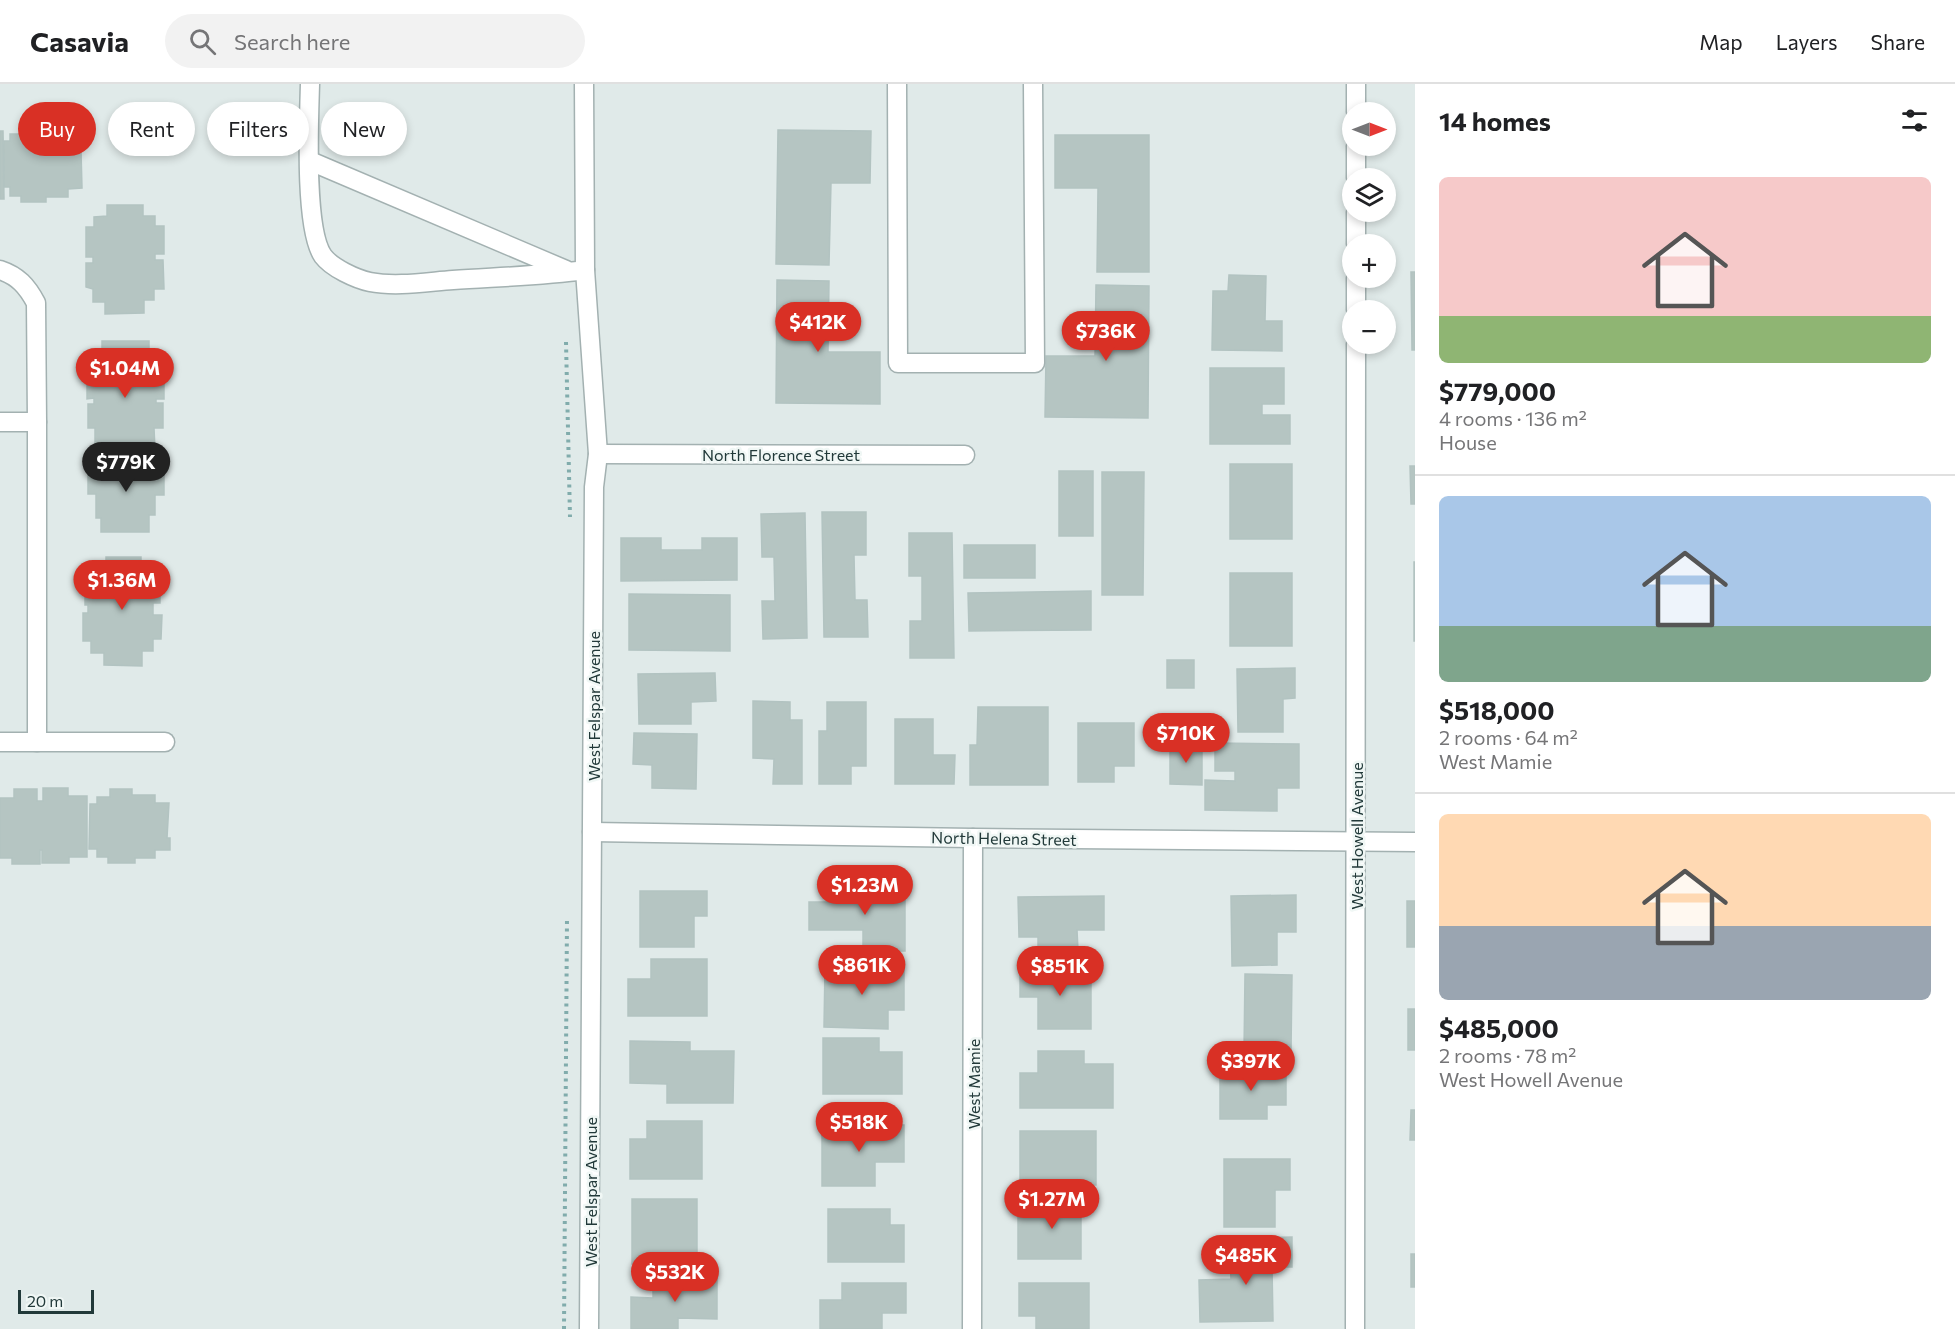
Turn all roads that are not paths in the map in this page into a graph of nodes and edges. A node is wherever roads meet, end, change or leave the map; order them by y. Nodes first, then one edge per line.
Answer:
1 (310, 84) edge
2 (584, 84) edge
3 (897, 84) edge
4 (1033, 84) edge
5 (1356, 84) edge
6 (1356, 102) edge
7 (310, 161) junction
8 (0, 270) edge
9 (577, 271) junction
10 (1356, 354) edge
11 (0, 422) edge
12 (37, 422) junction
13 (598, 454) junction
14 (965, 455) dead end
15 (0, 742) edge
16 (37, 742) junction
17 (165, 742) dead end
18 (592, 832) junction
19 (973, 838) junction
20 (1356, 841) junction
21 (1415, 842) edge
22 (589, 1329) edge
23 (972, 1329) edge
24 (1355, 1329) edge

1 - 7 street
2 - 9 street, West Felspar Avenue
3 - 4 street
5 - 6 street
7 - 9 street
7 - 9 street
8 - 12 street
9 - 13 street, West Felspar Avenue
10 - 20 street, West Howell Avenue
11 - 12 street
12 - 16 street
13 - 14 street, North Florence Street
13 - 18 street, West Felspar Avenue
15 - 16 street
16 - 17 street
18 - 19 street, North Helena Street
18 - 22 street, West Felspar Avenue
19 - 20 street, North Helena Street
19 - 23 street, West Mamie
20 - 21 street, North Helena Street
20 - 24 street, West Howell Avenue

